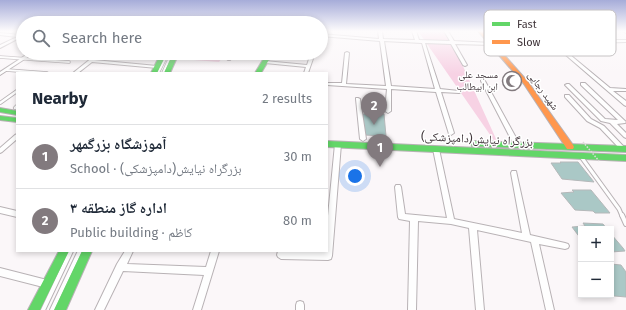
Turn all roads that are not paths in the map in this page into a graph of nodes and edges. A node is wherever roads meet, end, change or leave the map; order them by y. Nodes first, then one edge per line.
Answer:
1 (383, 45) edge
2 (424, 45) edge
3 (454, 45) edge
4 (347, 53) dead end
5 (502, 56) edge
6 (569, 56) edge
7 (0, 57) edge
8 (16, 58) edge
9 (21, 60) edge
10 (38, 60) edge
11 (162, 60) edge
12 (164, 60) edge
13 (167, 60) edge
14 (173, 60) edge
15 (310, 60) edge
16 (91, 61) joint
17 (69, 62) dead end
18 (265, 62) joint
19 (465, 65) dead end
20 (308, 66) junction
21 (6, 70) junction
22 (158, 71) edge
23 (33, 72) edge
24 (76, 72) edge
25 (167, 72) edge
26 (259, 72) edge
27 (306, 72) edge
28 (0, 74) edge
29 (483, 81) dead end
30 (328, 84) edge
31 (583, 84) dead end
32 (344, 85) junction
33 (567, 85) dead end
34 (389, 88) junction
35 (608, 89) junction
36 (626, 90) edge
37 (438, 91) junction
38 (16, 92) edge
39 (459, 92) dead end
40 (567, 96) dead end
41 (358, 99) dead end
42 (0, 104) edge
43 (626, 104) edge
44 (16, 108) edge
45 (0, 110) edge
46 (388, 111) dead end
47 (0, 114) edge
48 (16, 116) edge
49 (0, 118) edge
50 (16, 120) edge
51 (612, 122) junction
52 (452, 133) dead end
53 (626, 136) edge
54 (16, 137) edge
55 (328, 137) edge
56 (363, 139) junction
57 (328, 144) edge
58 (338, 144) junction
59 (517, 145) junction
60 (570, 147) junction
61 (436, 149) junction
62 (624, 149) edge
63 (0, 151) edge
64 (581, 156) junction
65 (626, 158) edge
66 (514, 172) dead end
67 (398, 187) dead end
68 (0, 210) edge
69 (16, 214) edge
70 (414, 218) junction
71 (451, 221) junction
72 (626, 224) edge
73 (473, 226) junction
74 (531, 238) junction
75 (566, 246) dead end
76 (63, 252) edge
77 (71, 252) edge
78 (80, 252) edge
79 (87, 252) edge
80 (128, 252) edge
81 (215, 252) edge
82 (282, 252) edge
83 (120, 268) junction
84 (208, 271) junction
85 (0, 272) edge
86 (47, 284) junction
87 (34, 310) edge
88 (42, 310) edge
89 (52, 310) edge
90 (60, 310) edge
91 (99, 310) edge
92 (196, 310) edge
93 (412, 310) edge
94 (480, 310) edge
95 (550, 310) edge

1 - 34 street
2 - 37 street
3 - 19 street
4 - 32 street
5 - 60 main road, شهید رجایی
6 - 35 street
7 - 8 lane
9 - 21 street
10 - 17 lane
11 - 22 main road
12 - 22 lane
13 - 22 lane
14 - 25 main road
15 - 20 street
16 - 22 street
16 - 24 street
18 - 20 street
18 - 26 main road
20 - 27 street
21 - 23 lane
21 - 28 street
29 - 59 street
30 - 32 street
31 - 51 street
32 - 34 street
33 - 51 street
34 - 37 street
34 - 46 street
35 - 36 street
35 - 43 street
37 - 39 street
37 - 52 street
38 - 42 lane
40 - 62 street
41 - 56 street
42 - 44 main road
44 - 45 main road
47 - 48 main road
49 - 50 main road
51 - 53 street
54 - 63 street
55 - 56 main road, بزرگراه نیایش(دامپزشکی)
56 - 59 main road, بزرگراه نیایش(دامپزشکی)
57 - 58 main road, بزرگراه نیایش(دامپزشکی)
58 - 61 main road, بزرگراه نیایش(دامپزشکی)
58 - 82 street
59 - 60 main road, بزرگراه نیایش(دامپزشکی)
60 - 62 main road, بزرگراه نیایش(دامپزشکی)
61 - 64 main road, بزرگراه نیایش(دامپزشکی)
61 - 71 street
64 - 65 main road, بزرگراه نیایش(دامپزشکی)
64 - 72 lane
66 - 74 street
67 - 70 street
68 - 69 street
70 - 71 street
70 - 93 street
71 - 73 street
73 - 74 street
73 - 94 street
74 - 75 street
74 - 95 street
76 - 86 main road
77 - 88 lane
78 - 89 lane
79 - 90 main road
80 - 83 street
81 - 84 street
83 - 84 street
83 - 91 street
84 - 92 street
85 - 86 street
86 - 87 main road

